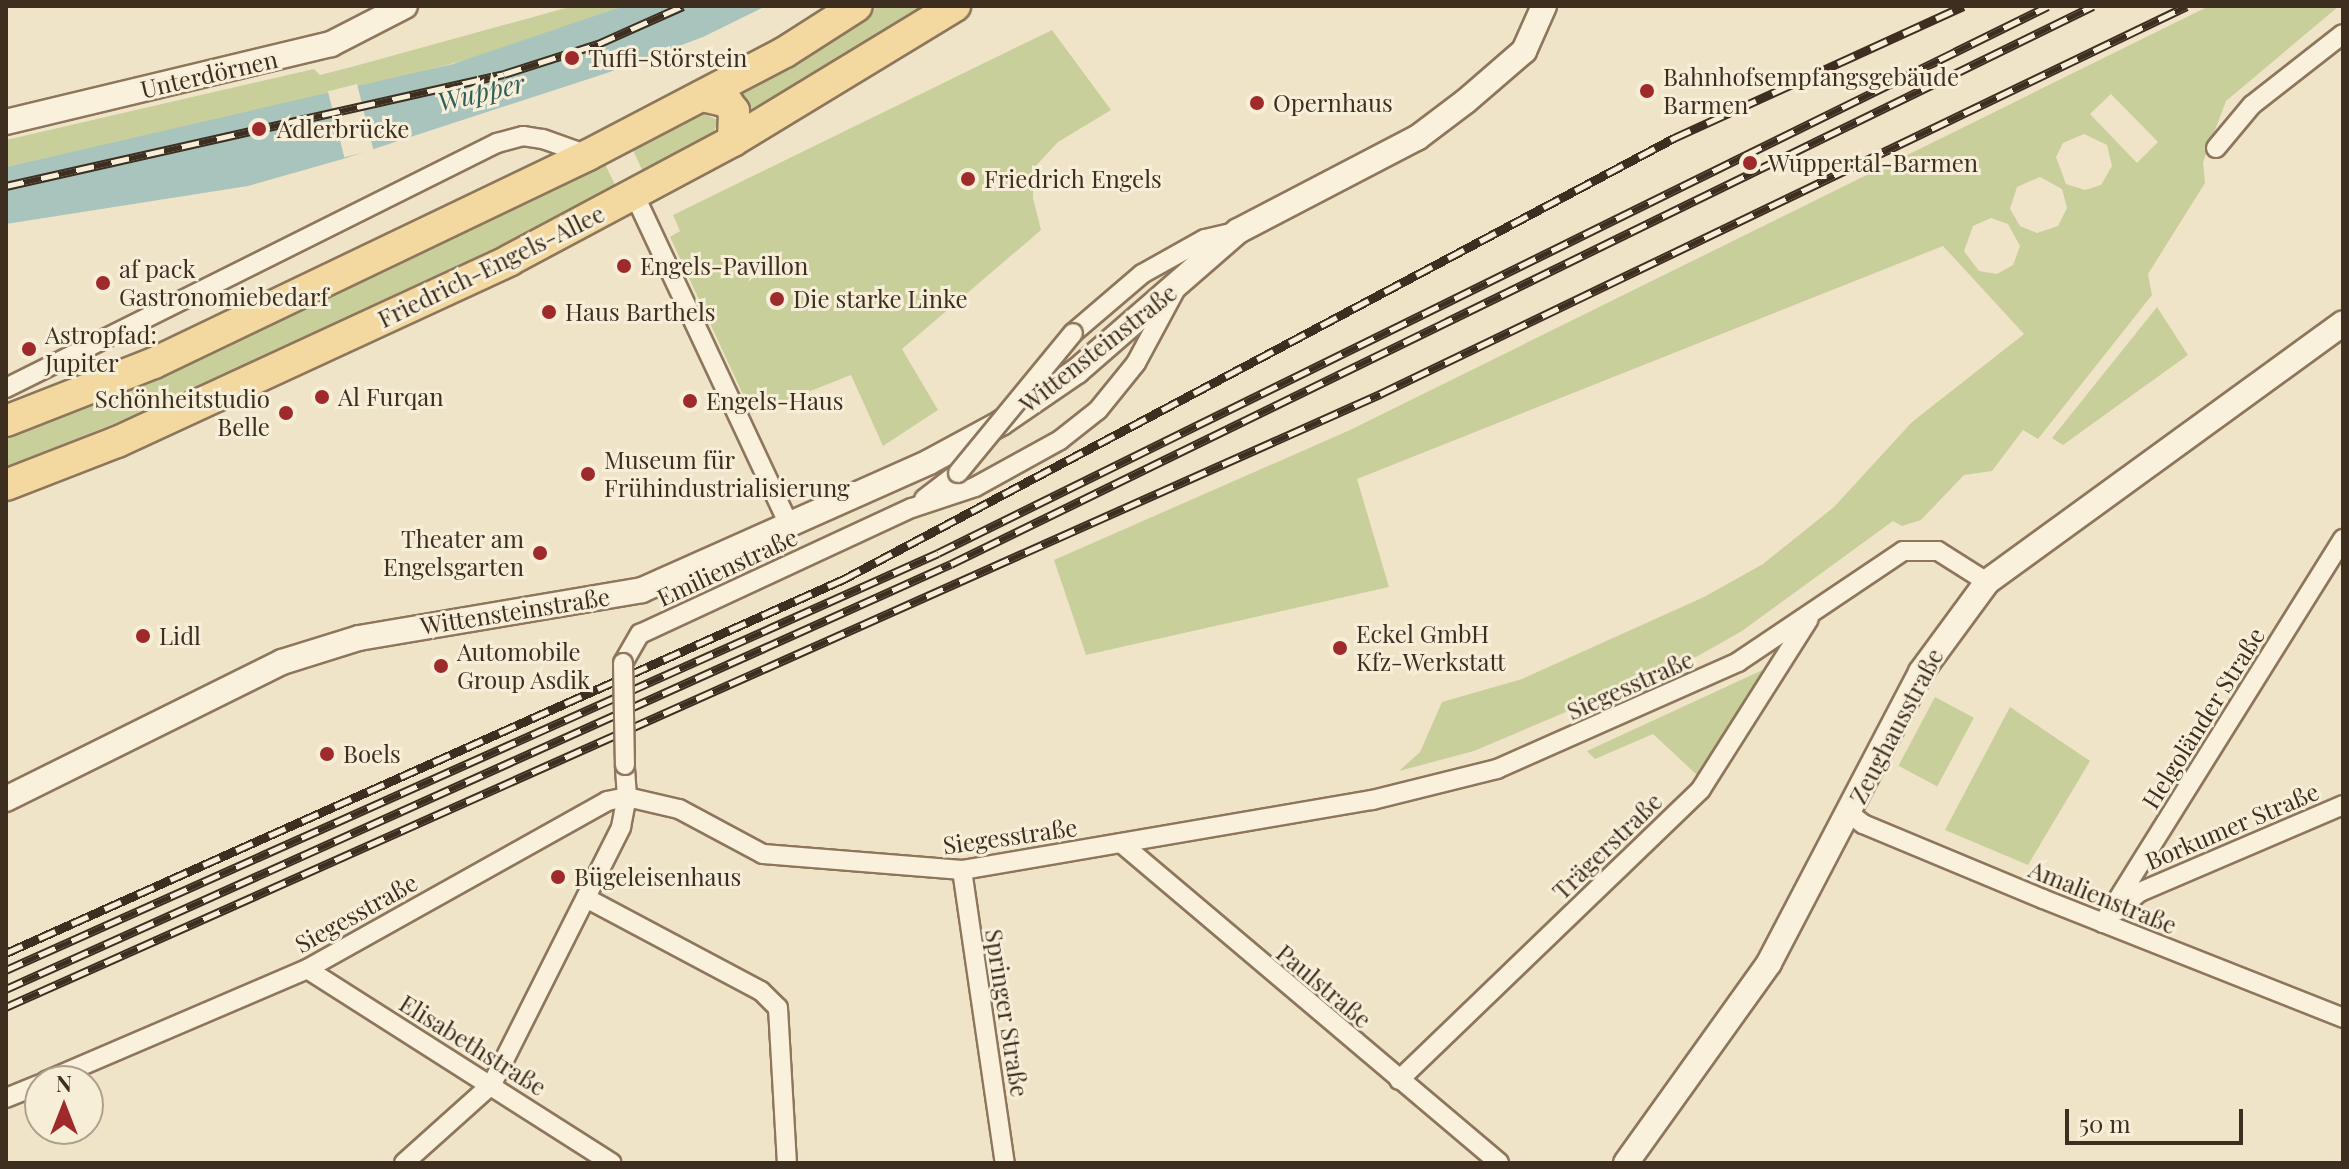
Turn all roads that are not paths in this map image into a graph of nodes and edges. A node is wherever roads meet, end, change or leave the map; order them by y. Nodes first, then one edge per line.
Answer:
1 (405, 6) edge
2 (857, 6) edge
3 (955, 6) edge
4 (1544, 6) edge
5 (2343, 34) edge
6 (702, 96) junction
7 (6, 122) edge
8 (733, 141) junction
9 (2216, 148) dead end
10 (588, 155) junction
11 (635, 196) junction
12 (1238, 231) junction
13 (1178, 284) junction
14 (2343, 323) edge
15 (6, 388) edge
16 (6, 421) edge
17 (6, 485) edge
18 (912, 508) junction
19 (790, 527) junction
20 (2343, 539) edge
21 (1987, 582) junction
22 (1811, 616) junction
23 (627, 797) junction
24 (6, 799) edge
25 (2343, 805) edge
26 (1849, 813) junction
27 (1121, 843) junction
28 (962, 870) junction
29 (586, 898) junction
30 (2103, 923) junction
31 (307, 969) junction
32 (2343, 1018) edge
33 (83, 1065) edge
34 (1399, 1080) junction
35 (492, 1084) junction
36 (404, 1163) edge
37 (611, 1163) edge
38 (787, 1163) edge
39 (1005, 1163) edge
40 (1499, 1163) edge
41 (1626, 1163) edge

1 - 7 street, Unterdörnen
2 - 6 main road
3 - 8 main road, Friedrich-Engels-Allee
4 - 12 street, Wittensteinstraße
5 - 9 street
6 - 8 main road
6 - 10 main road
8 - 11 main road, Friedrich-Engels-Allee
10 - 15 street
10 - 16 main road
11 - 17 main road, Friedrich-Engels-Allee
11 - 19 street
12 - 13 street, Wittensteinstraße
12 - 18 street, Emilienstraße, bridge
13 - 18 street, Emilienstraße
13 - 19 street, Wittensteinstraße
14 - 21 street, Zeughausstraße
18 - 23 street, Emilienstraße, bridge
19 - 24 street, Wittensteinstraße
20 - 30 street, Helgoländer Straße
21 - 22 street, Siegesstraße
21 - 26 street, Zeughausstraße
22 - 27 street, Siegesstraße
22 - 34 street, Trägerstraße
23 - 28 street, Siegesstraße
23 - 29 street, Emilienstraße
23 - 31 street, Siegesstraße
25 - 30 street, Borkumer Straße
26 - 30 street, Amalienstraße
26 - 41 street, Zeughausstraße
27 - 28 street, Siegesstraße
27 - 34 street, Paulstraße
28 - 39 street, Springer Straße
29 - 35 street, Emilienstraße
29 - 38 street
30 - 32 street, Amalienstraße
31 - 33 street, Siegesstraße
31 - 35 street, Elisabethstraße
34 - 40 street, Paulstraße
35 - 36 street, Emilienstraße
35 - 37 street, Elisabethstraße

